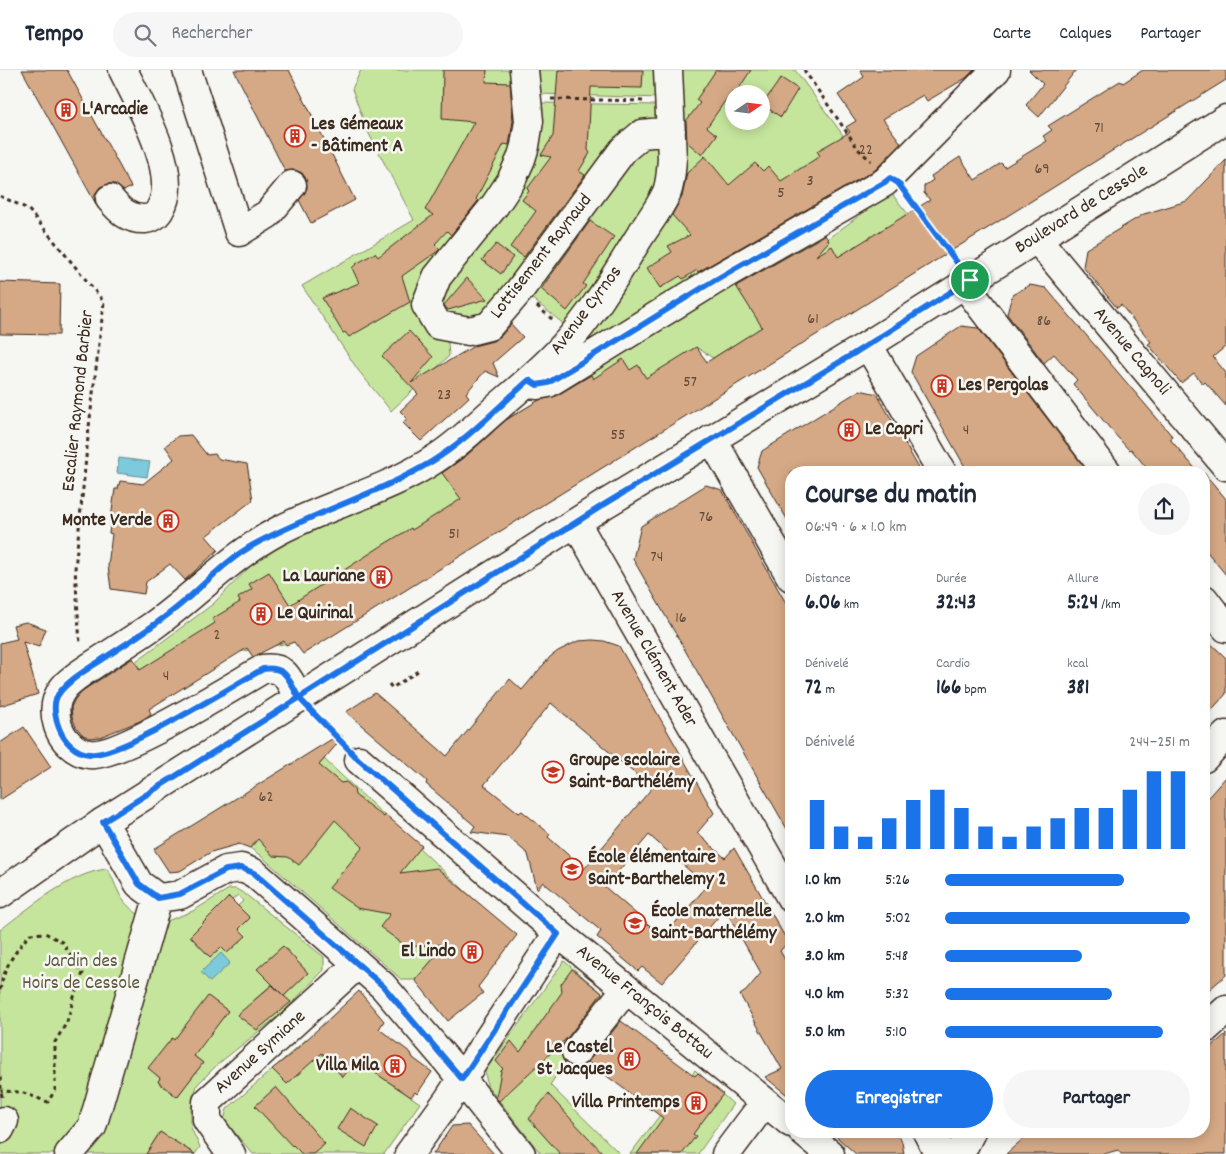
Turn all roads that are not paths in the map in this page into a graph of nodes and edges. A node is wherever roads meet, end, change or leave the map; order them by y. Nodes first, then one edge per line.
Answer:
1 (123, 70) edge
2 (187, 70) edge
3 (524, 70) edge
4 (668, 70) edge
5 (996, 70) edge
6 (1226, 119) edge
7 (671, 131) junction
8 (292, 185) dead end
9 (110, 198) dead end
10 (1037, 239) junction
11 (967, 282) junction
12 (868, 345) junction
13 (529, 380) junction
14 (712, 439) junction
15 (939, 466) edge
16 (1103, 466) edge
17 (1226, 466) edge
18 (576, 523) junction
19 (785, 567) edge
20 (1210, 607) edge
21 (1226, 628) edge
22 (299, 698) junction
23 (1226, 734) edge
24 (1210, 751) edge
25 (359, 760) road end
26 (103, 822) junction
27 (785, 888) edge
28 (0, 894) edge
29 (158, 898) junction
30 (558, 934) junction
31 (358, 964) junction
32 (626, 989) junction
33 (1226, 1010) edge
34 (1210, 1025) edge
35 (576, 1052) dead end
36 (462, 1079) junction
37 (765, 1102) junction
38 (785, 1118) edge
39 (810, 1138) edge
40 (930, 1138) edge
41 (968, 1138) edge
42 (221, 1150) edge
43 (69, 1154) edge
44 (409, 1154) edge
45 (521, 1154) edge
46 (726, 1154) edge
47 (830, 1154) edge
48 (947, 1154) edge
49 (960, 1154) edge

1 - 9 street
2 - 8 street
3 - 7 street, Lottisement Raynaud
4 - 7 street, Avenue Cyrnos
5 - 13 street
6 - 10 street, Boulevard de Cessole
7 - 13 street, Avenue Cyrnos
10 - 11 street, Boulevard de Cessole
10 - 17 street, Avenue Cagnoli
11 - 12 street, Boulevard de Cessole
11 - 16 street
12 - 14 street, Boulevard de Cessole
12 - 15 street
13 - 22 street, Avenue Cyrnos
14 - 18 street, Boulevard de Cessole
14 - 19 street
18 - 22 street, Boulevard de Cessole
18 - 27 street, Avenue Clément Ader
20 - 21 street
22 - 26 street, Boulevard de Cessole
23 - 24 street
25 - 30 street, Avenue François Bottau
26 - 28 street, Boulevard de Cessole
26 - 29 street
29 - 31 street
29 - 43 street
30 - 32 street, Avenue François Bottau
30 - 36 street
31 - 36 street
31 - 42 street, Avenue Symiane
32 - 35 street
32 - 37 street, Avenue François Bottau
33 - 34 street
36 - 44 street
36 - 45 street
37 - 38 street, Avenue François Bottau
37 - 46 street
39 - 47 street
40 - 48 street
41 - 49 street

